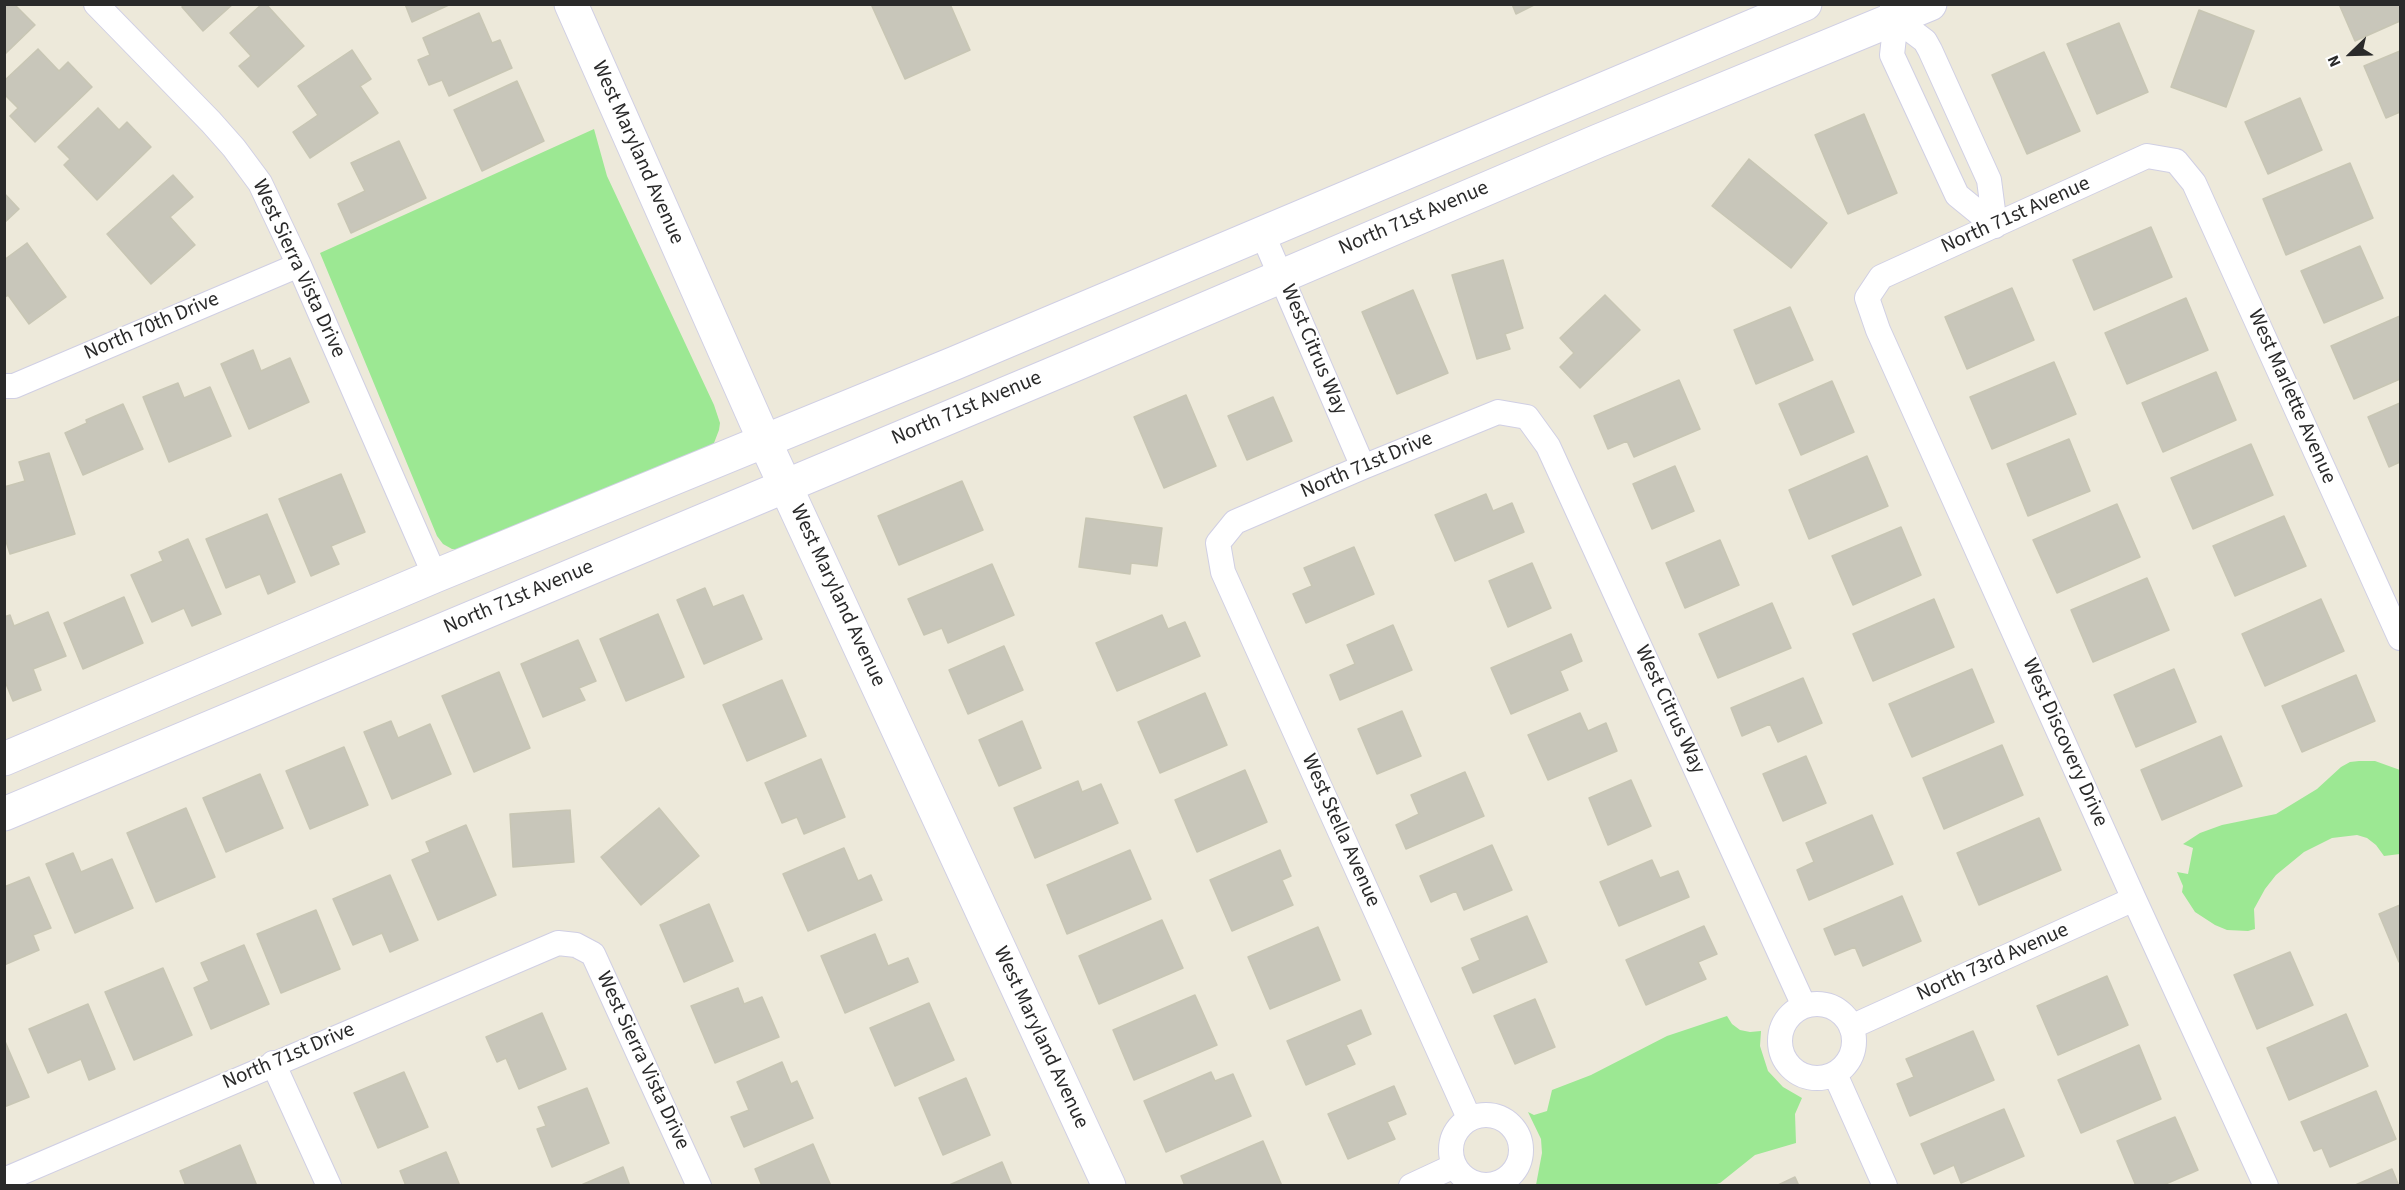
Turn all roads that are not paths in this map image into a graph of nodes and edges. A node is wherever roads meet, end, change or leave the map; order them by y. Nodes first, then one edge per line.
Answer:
1 (96, 4) edge
2 (571, 4) edge
3 (1805, 4) edge
4 (1930, 4) edge
5 (1894, 11) edge
6 (2176, 160) joint
7 (1995, 226) junction
8 (1263, 235) junction
9 (299, 265) junction
10 (1282, 276) junction
11 (1868, 298) joint
12 (4, 386) edge
13 (1527, 417) joint
14 (765, 442) junction
15 (1363, 467) junction
16 (785, 485) junction
17 (1218, 543) joint
18 (435, 576) junction
19 (2400, 638) edge
20 (4, 759) edge
21 (4, 814) edge
22 (2134, 899) junction
23 (576, 945) joint
24 (1804, 1006) junction
25 (1851, 1027) junction
26 (273, 1063) junction
27 (1835, 1074) junction
28 (1469, 1118) junction
29 (1454, 1166) junction
30 (4, 1180) edge
31 (1503, 1184) edge
32 (329, 1185) edge
33 (699, 1185) edge
34 (1109, 1185) edge
35 (1411, 1185) edge
36 (1885, 1185) edge
37 (2266, 1185) edge

1 - 9 street, West Sierra Vista Drive
2 - 14 street, West Maryland Avenue
3 - 8 street
4 - 5 street, North 71st Avenue
5 - 7 street
5 - 7 street
5 - 10 street, North 71st Avenue
6 - 7 street, North 71st Avenue
6 - 19 street, West Marlette Avenue
7 - 11 street, North 71st Avenue
8 - 10 street, West Citrus Way
8 - 14 street
9 - 12 street, North 70th Drive
9 - 18 street, West Sierra Vista Drive
10 - 15 street, West Citrus Way
10 - 16 street, North 71st Avenue
11 - 22 street, West Discovery Drive
13 - 15 street, North 71st Drive
13 - 24 street, West Citrus Way
14 - 16 street, West Maryland Avenue
14 - 18 street
15 - 17 street, North 71st Drive
16 - 21 street, North 71st Avenue
16 - 34 street, West Maryland Avenue
17 - 28 street, West Stella Avenue
18 - 20 street
22 - 25 street, North 73rd Avenue
22 - 37 street, West Discovery Drive
23 - 26 street, North 71st Drive
23 - 33 street, West Sierra Vista Drive
24 - 25 street
24 - 27 street
25 - 27 street
26 - 30 street, North 71st Drive
26 - 32 street
27 - 36 street
28 - 29 street
28 - 31 street
29 - 31 street
29 - 35 street

